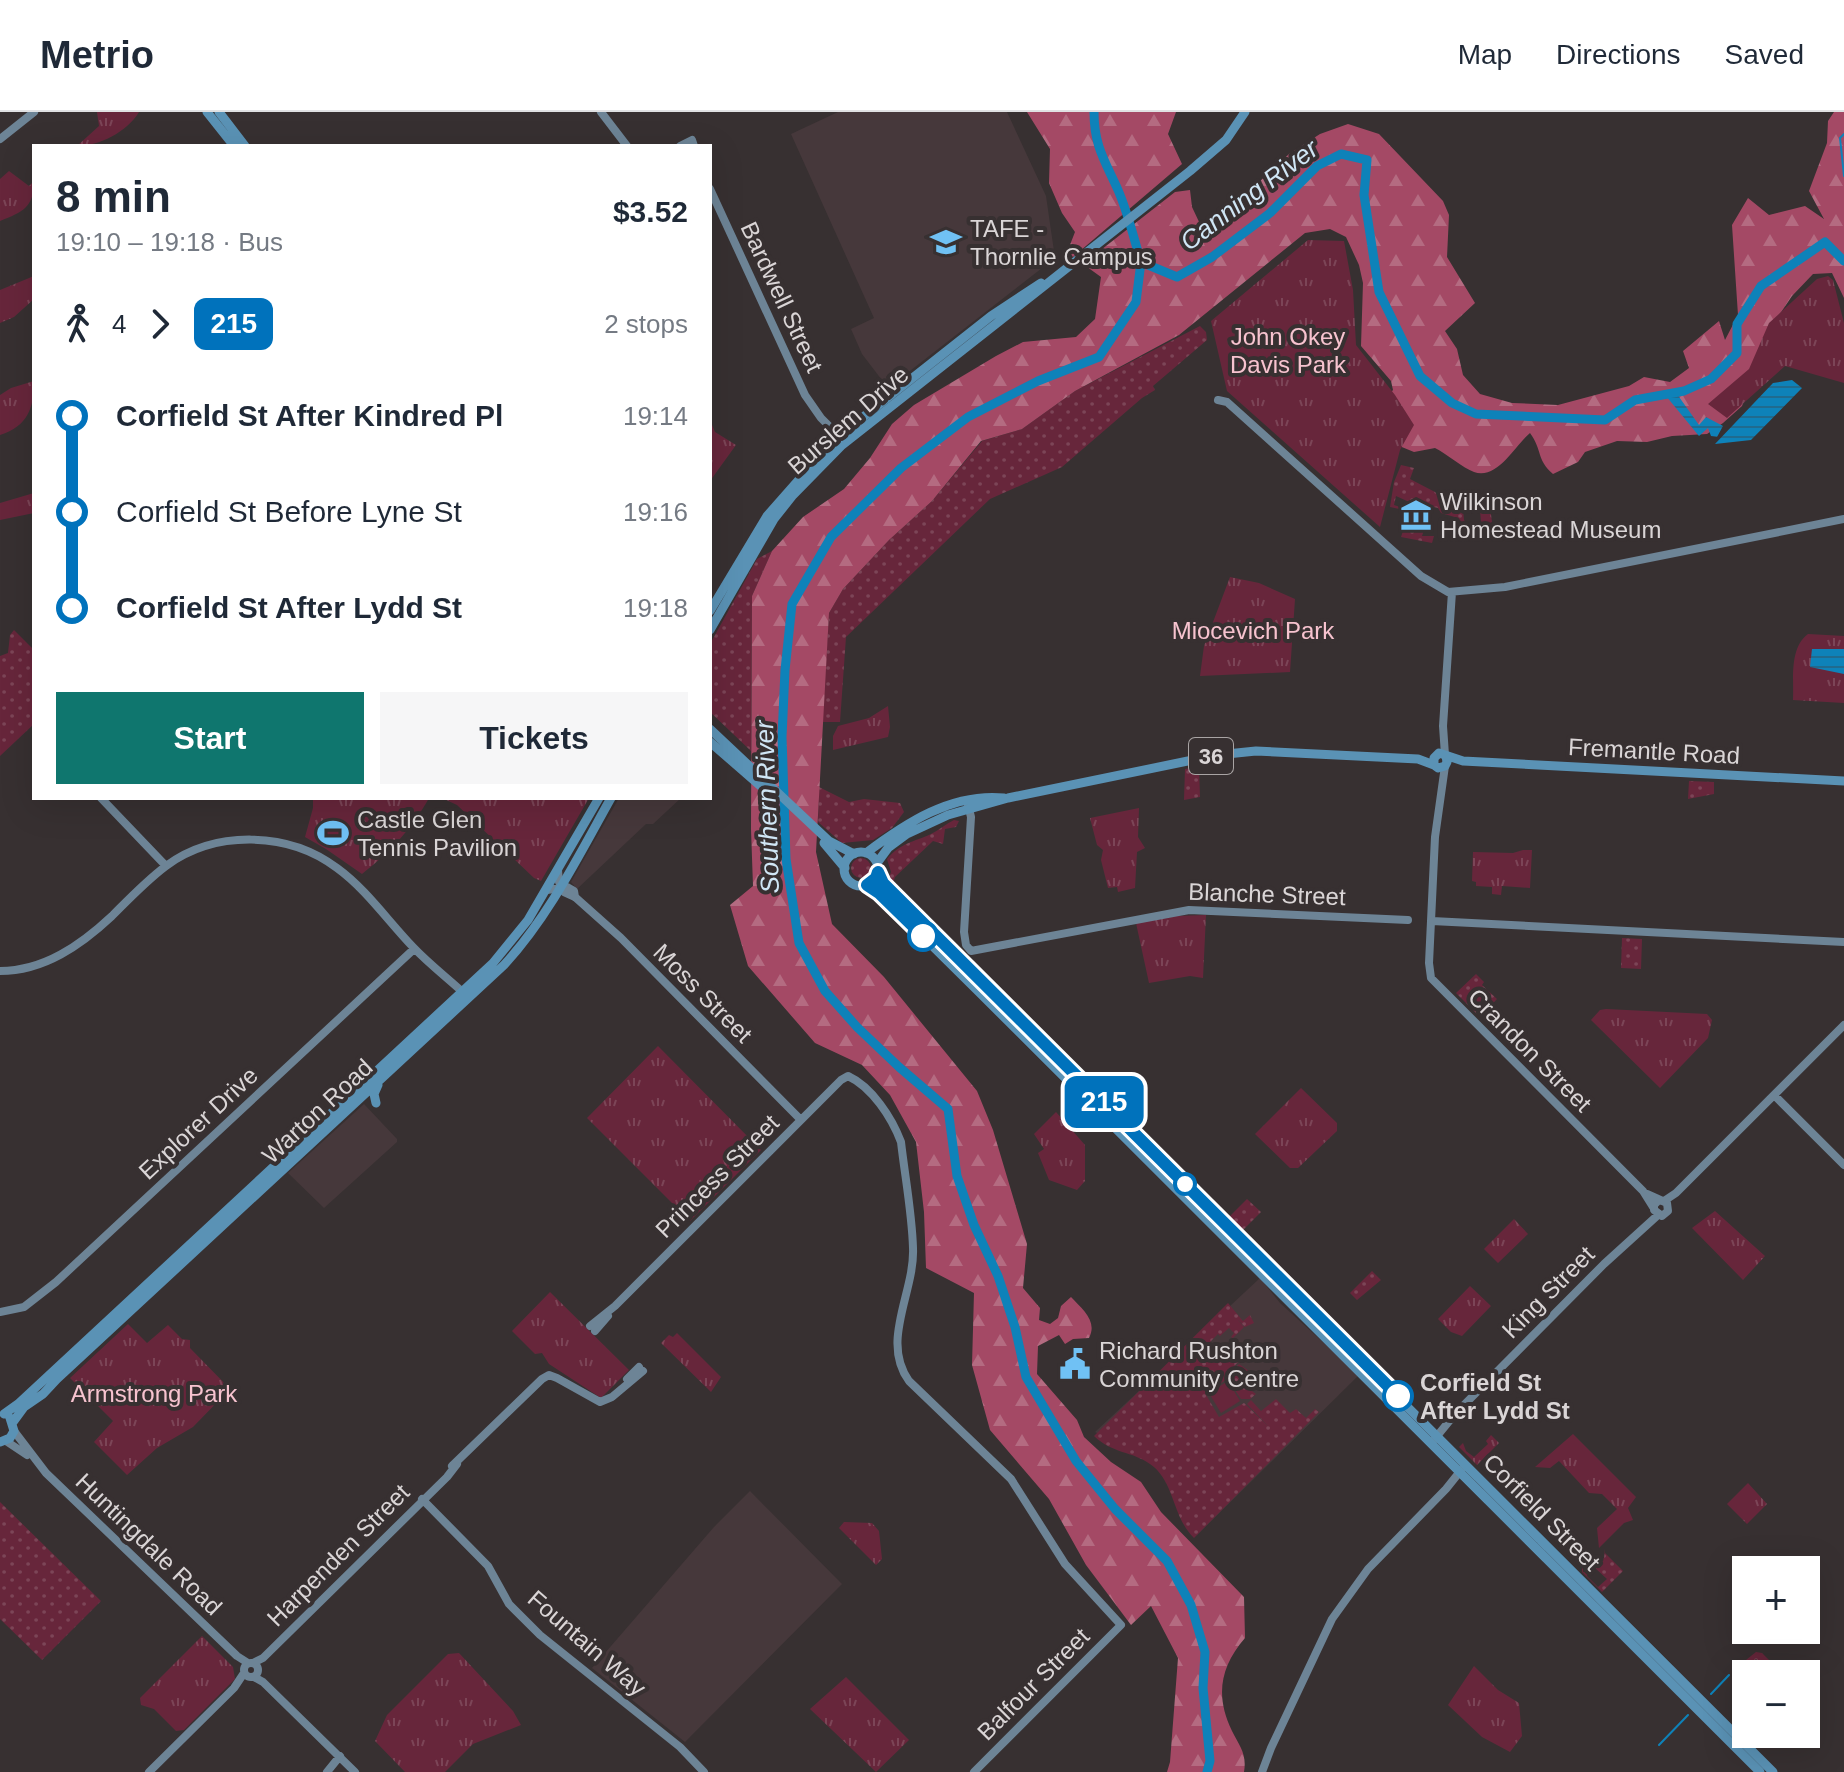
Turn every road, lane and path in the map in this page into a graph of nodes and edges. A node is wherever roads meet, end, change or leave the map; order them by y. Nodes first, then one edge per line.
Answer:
1 (34, 112) edge
2 (205, 112) edge
3 (601, 112) edge
4 (1245, 112) edge
5 (221, 115) edge
6 (0, 139) edge
7 (234, 144) edge
8 (235, 144) edge
9 (243, 144) edge
10 (625, 144) edge
11 (712, 193) edge
12 (1218, 400) dead end
13 (840, 441) junction
14 (1844, 519) edge
15 (1450, 594) junction
16 (729, 596) junction
17 (712, 609) edge
18 (712, 612) edge
19 (712, 626) edge
20 (712, 731) edge
21 (712, 746) edge
22 (1440, 762) junction
23 (1844, 781) edge
24 (769, 789) junction
25 (103, 800) edge
26 (598, 800) edge
27 (606, 800) edge
28 (610, 800) edge
29 (968, 805) junction
30 (801, 819) junction
31 (585, 824) junction
32 (587, 840) junction
33 (866, 853) junction
34 (854, 854) junction
35 (567, 855) junction
36 (166, 866) junction
37 (845, 868) junction
38 (878, 868) junction
39 (558, 870) junction
40 (867, 885) junction
41 (561, 886) junction
42 (547, 890) junction
43 (1408, 920) dead end
44 (1432, 921) junction
45 (1844, 942) edge
46 (414, 949) junction
47 (0, 971) edge
48 (462, 998) junction
49 (1844, 1025) edge
50 (381, 1078) junction
51 (1774, 1095) junction
52 (376, 1103) dead end
53 (801, 1120) junction
54 (313, 1135) junction
55 (288, 1159) junction
56 (1844, 1165) edge
57 (1659, 1206) junction
58 (0, 1312) edge
59 (593, 1329) dead end
60 (641, 1369) dead end
61 (2, 1413) edge
62 (14, 1427) junction
63 (1432, 1436) junction
64 (3, 1442) edge
65 (35, 1460) junction
66 (1466, 1470) junction
67 (422, 1499) junction
68 (1121, 1625) joint
69 (251, 1671) junction
70 (340, 1760) junction
71 (149, 1772) edge
72 (328, 1772) edge
73 (352, 1772) edge
74 (704, 1772) edge
75 (974, 1772) edge
76 (1262, 1772) edge
77 (1760, 1772) edge
78 (1773, 1772) edge

1 - 6 street
2 - 7 main road
3 - 10 street
4 - 13 main road, Burslem Drive
5 - 8 main road
5 - 9 main road
11 - 13 street, Bardwell Street
12 - 15 street
13 - 16 main road, Burslem Drive
13 - 17 main road, Burslem Drive
14 - 15 street
15 - 22 street, Crandon Street
16 - 18 main road
16 - 19 main road, Burslem Drive
20 - 24 main road
21 - 24 main road
22 - 23 main road, Fremantle Road
22 - 29 main road, 36
22 - 44 street, Crandon Street
24 - 30 main road
25 - 36 street
26 - 31 main road, Warton Road
27 - 31 main road
28 - 32 main road, Warton Road
29 - 33 main road, 36
29 - 38 main road, 36
29 - 43 street, Blanche Street
30 - 34 main road
30 - 37 main road
31 - 35 main road, Warton Road
32 - 35 main road
32 - 41 main road, Warton Road
33 - 34 main road
33 - 38 main road
34 - 37 main road
35 - 39 main road, Warton Road
36 - 46 street
36 - 47 street
37 - 40 main road
38 - 40 main road, 36
38 - 63 main road, Corfield Street
39 - 41 street
39 - 42 main road, Warton Road
40 - 63 main road, Corfield Street
41 - 42 street
41 - 48 main road, Warton Road
41 - 53 street, Moss Street
42 - 48 main road, Warton Road
44 - 45 street
44 - 57 street, Crandon Street
46 - 48 street
46 - 58 street, Explorer Drive
48 - 50 main road, Warton Road
48 - 54 main road, Warton Road
49 - 51 street, King Street
50 - 52 main road
50 - 54 main road, Warton Road
51 - 56 street
51 - 57 street, King Street
53 - 59 street, Princess Street
53 - 68 street, Princess Street
54 - 55 main road, Warton Road
55 - 61 main road, Warton Road
55 - 62 main road, Warton Road
57 - 63 street, King Street
60 - 67 street, Harpenden Street
61 - 62 main road, Warton Road
62 - 64 main road, Warton Road
62 - 65 street, Huntingdale Road
63 - 66 main road, Corfield Street
64 - 65 street, Huntingdale Road
65 - 69 street, Huntingdale Road
66 - 76 street
66 - 77 main road, Corfield Street
66 - 78 main road, Corfield Street
67 - 69 street, Harpenden Street
67 - 74 street, Fountain Way
68 - 75 street, Balfour Street
69 - 70 street, Huntingdale Road
69 - 71 street, Harpenden Street
70 - 72 street
70 - 73 street, Huntingdale Road

